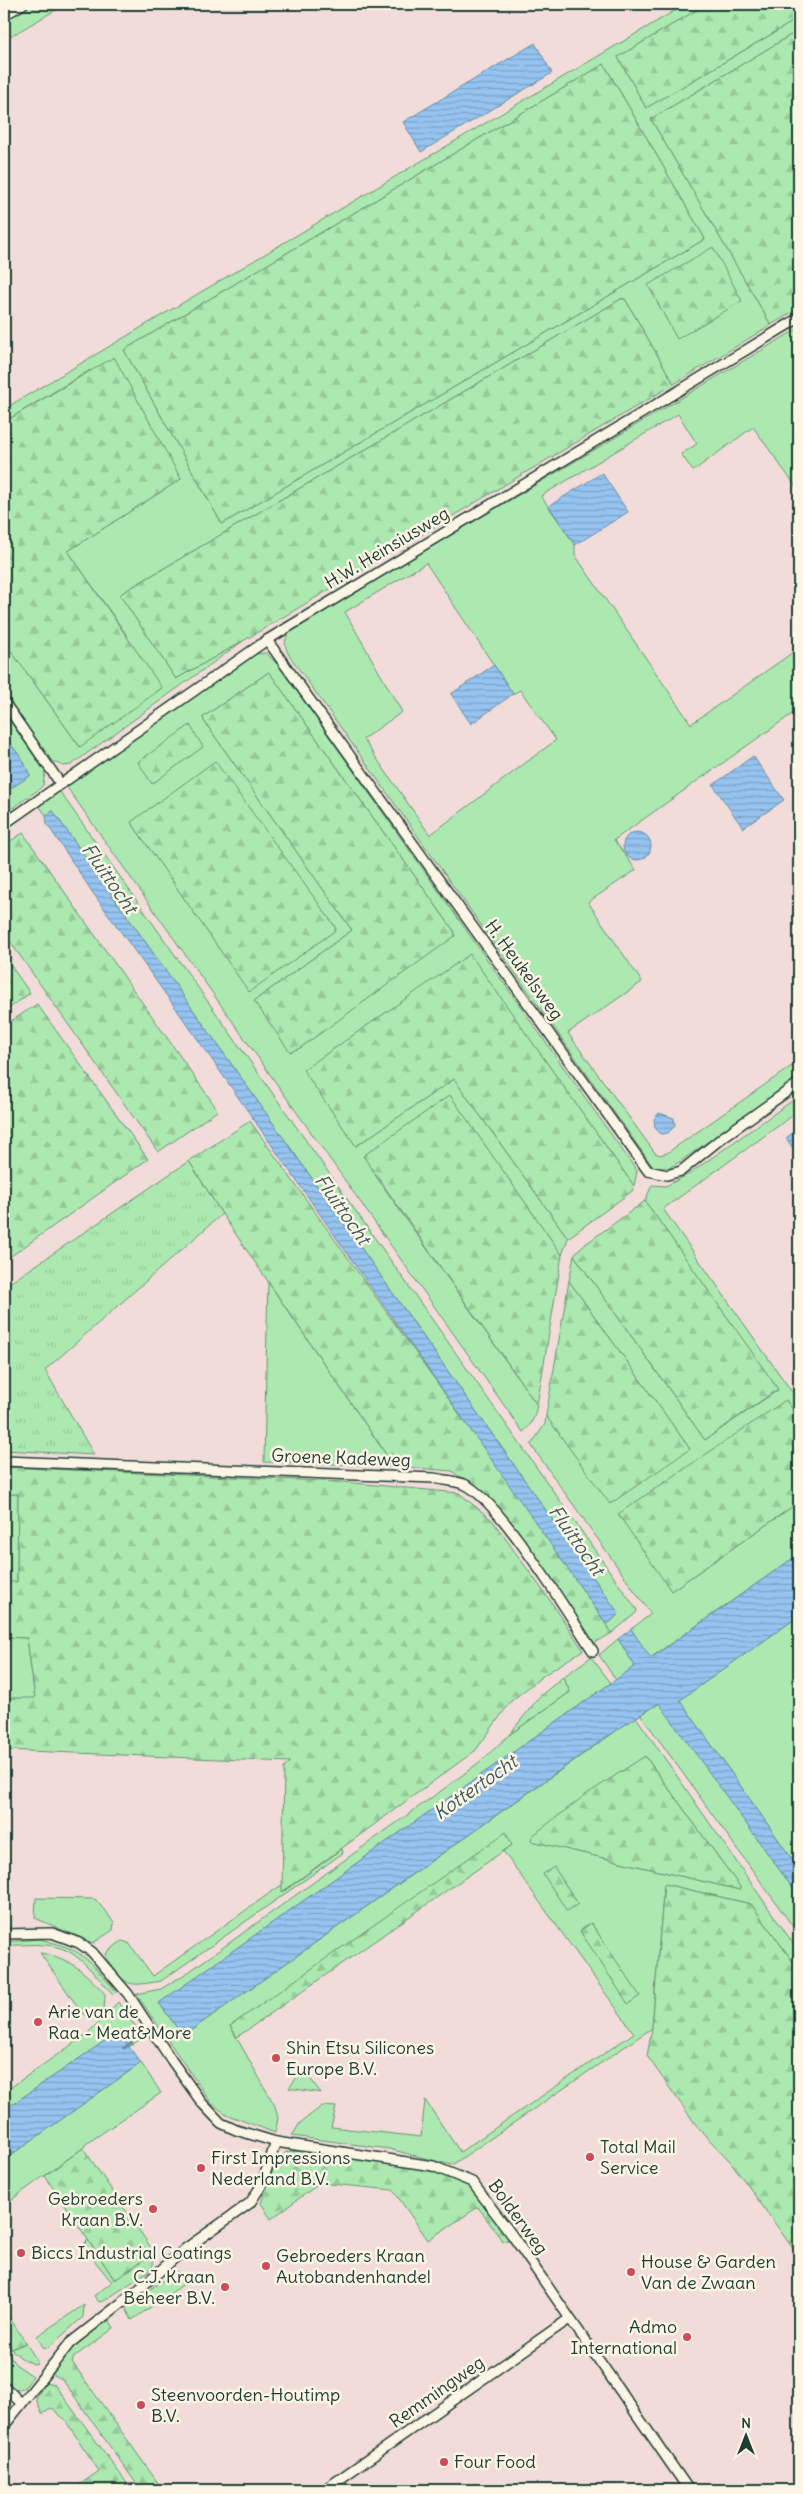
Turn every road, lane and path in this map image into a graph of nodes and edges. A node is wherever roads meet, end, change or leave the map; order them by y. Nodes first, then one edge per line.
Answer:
1 (23, 4) edge
2 (4, 15) edge
3 (799, 318) edge
4 (267, 640) junction
5 (4, 702) edge
6 (60, 783) junction
7 (4, 824) edge
8 (799, 1083) edge
9 (4, 1461) edge
10 (593, 1651) dead end
11 (4, 1934) edge
12 (276, 2142) junction
13 (569, 2319) junction
14 (4, 2386) edge
15 (21, 2403) junction
16 (4, 2426) edge
17 (324, 2490) edge
18 (689, 2490) edge

1 - 2 street
3 - 4 street, H.W. Heinsiusweg
4 - 6 street, H.W. Heinsiusweg
4 - 8 street, H. Heukelsweg
5 - 6 street
6 - 7 street, H.W. Heinsiusweg
9 - 10 street, Groene Kadeweg
11 - 12 street, Bolderweg
12 - 13 street, Bolderweg
12 - 15 street
13 - 17 street, Remmingweg
13 - 18 street, Bolderweg
14 - 15 street
15 - 16 street

